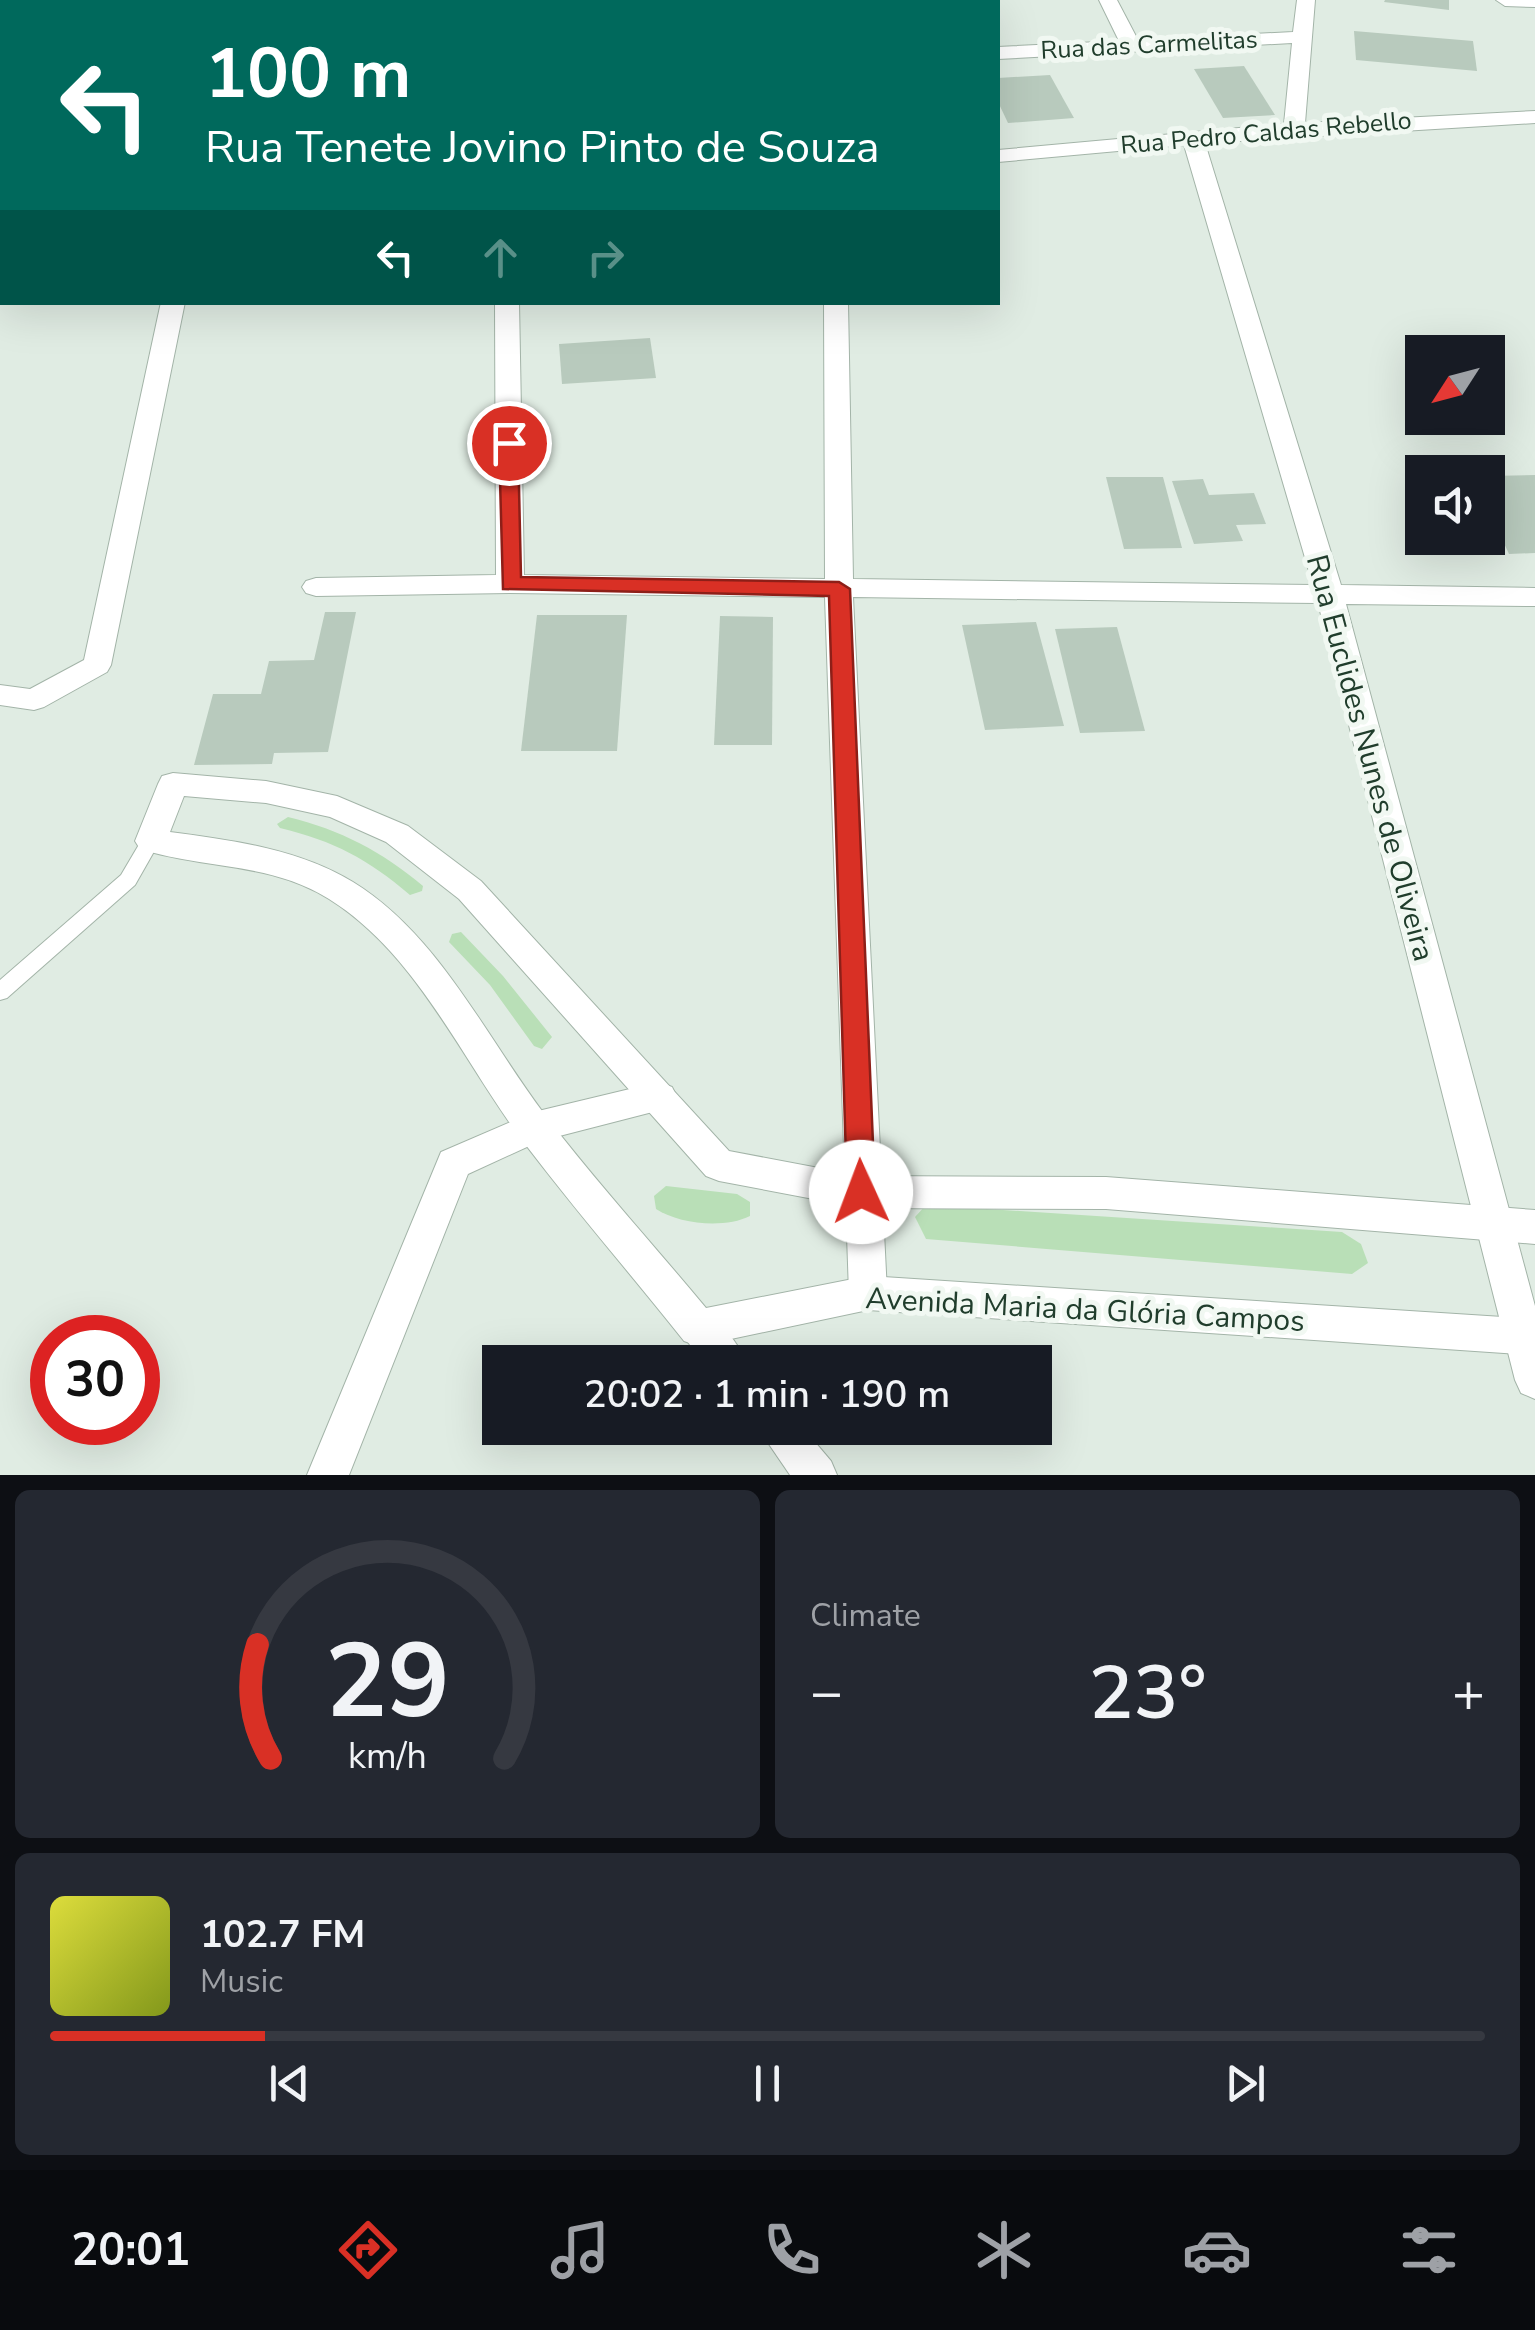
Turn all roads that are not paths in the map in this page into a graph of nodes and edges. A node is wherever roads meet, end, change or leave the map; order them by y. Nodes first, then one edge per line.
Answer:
1 (1108, 0) edge
2 (1306, 0) edge
3 (1505, 0) edge
4 (1535, 1) edge
5 (1301, 37) junction
6 (1131, 46) junction
7 (1000, 53) edge
8 (1535, 117) edge
9 (1294, 128) junction
10 (1193, 139) junction
11 (1000, 156) edge
12 (172, 305) edge
13 (507, 305) edge
14 (836, 305) edge
15 (510, 584) junction
16 (316, 587) dead end
17 (839, 589) junction
18 (1328, 594) junction
19 (1535, 596) edge
20 (0, 695) edge
21 (151, 841) junction
22 (0, 992) edge
23 (659, 1097) junction
24 (534, 1127) junction
25 (861, 1192) junction
26 (1492, 1224) junction
27 (1535, 1227) edge
28 (868, 1294) junction
29 (698, 1328) junction
30 (1528, 1337) edge
31 (712, 1345) edge
32 (1535, 1380) edge
33 (792, 1445) edge
34 (328, 1475) edge
35 (816, 1475) edge

1 - 6 street
2 - 5 street
3 - 4 street
5 - 6 street, Rua das Carmelitas
5 - 9 street
6 - 7 street, Rua das Carmelitas
8 - 9 street, Rua Pedro Caldas Rebello
9 - 10 street, Rua Pedro Caldas Rebello
10 - 11 street, Rua Pedro Caldas Rebello
10 - 18 street, Rua Euclides Nunes de Oliveira
12 - 20 street
13 - 15 street
14 - 17 street
15 - 16 street
15 - 17 street
17 - 18 street
17 - 25 street
18 - 19 street
18 - 26 street, Rua Euclides Nunes de Oliveira
21 - 22 lane
21 - 23 street
21 - 24 street
23 - 24 street
23 - 25 street
24 - 29 street
24 - 34 street
25 - 26 street
25 - 28 street
26 - 27 street
26 - 30 street, Rua Euclides Nunes de Oliveira
28 - 29 street, Avenida Maria da Glória Campos
28 - 30 street, Avenida Maria da Glória Campos
29 - 31 street
30 - 32 street, Rua Euclides Nunes de Oliveira
33 - 35 street

